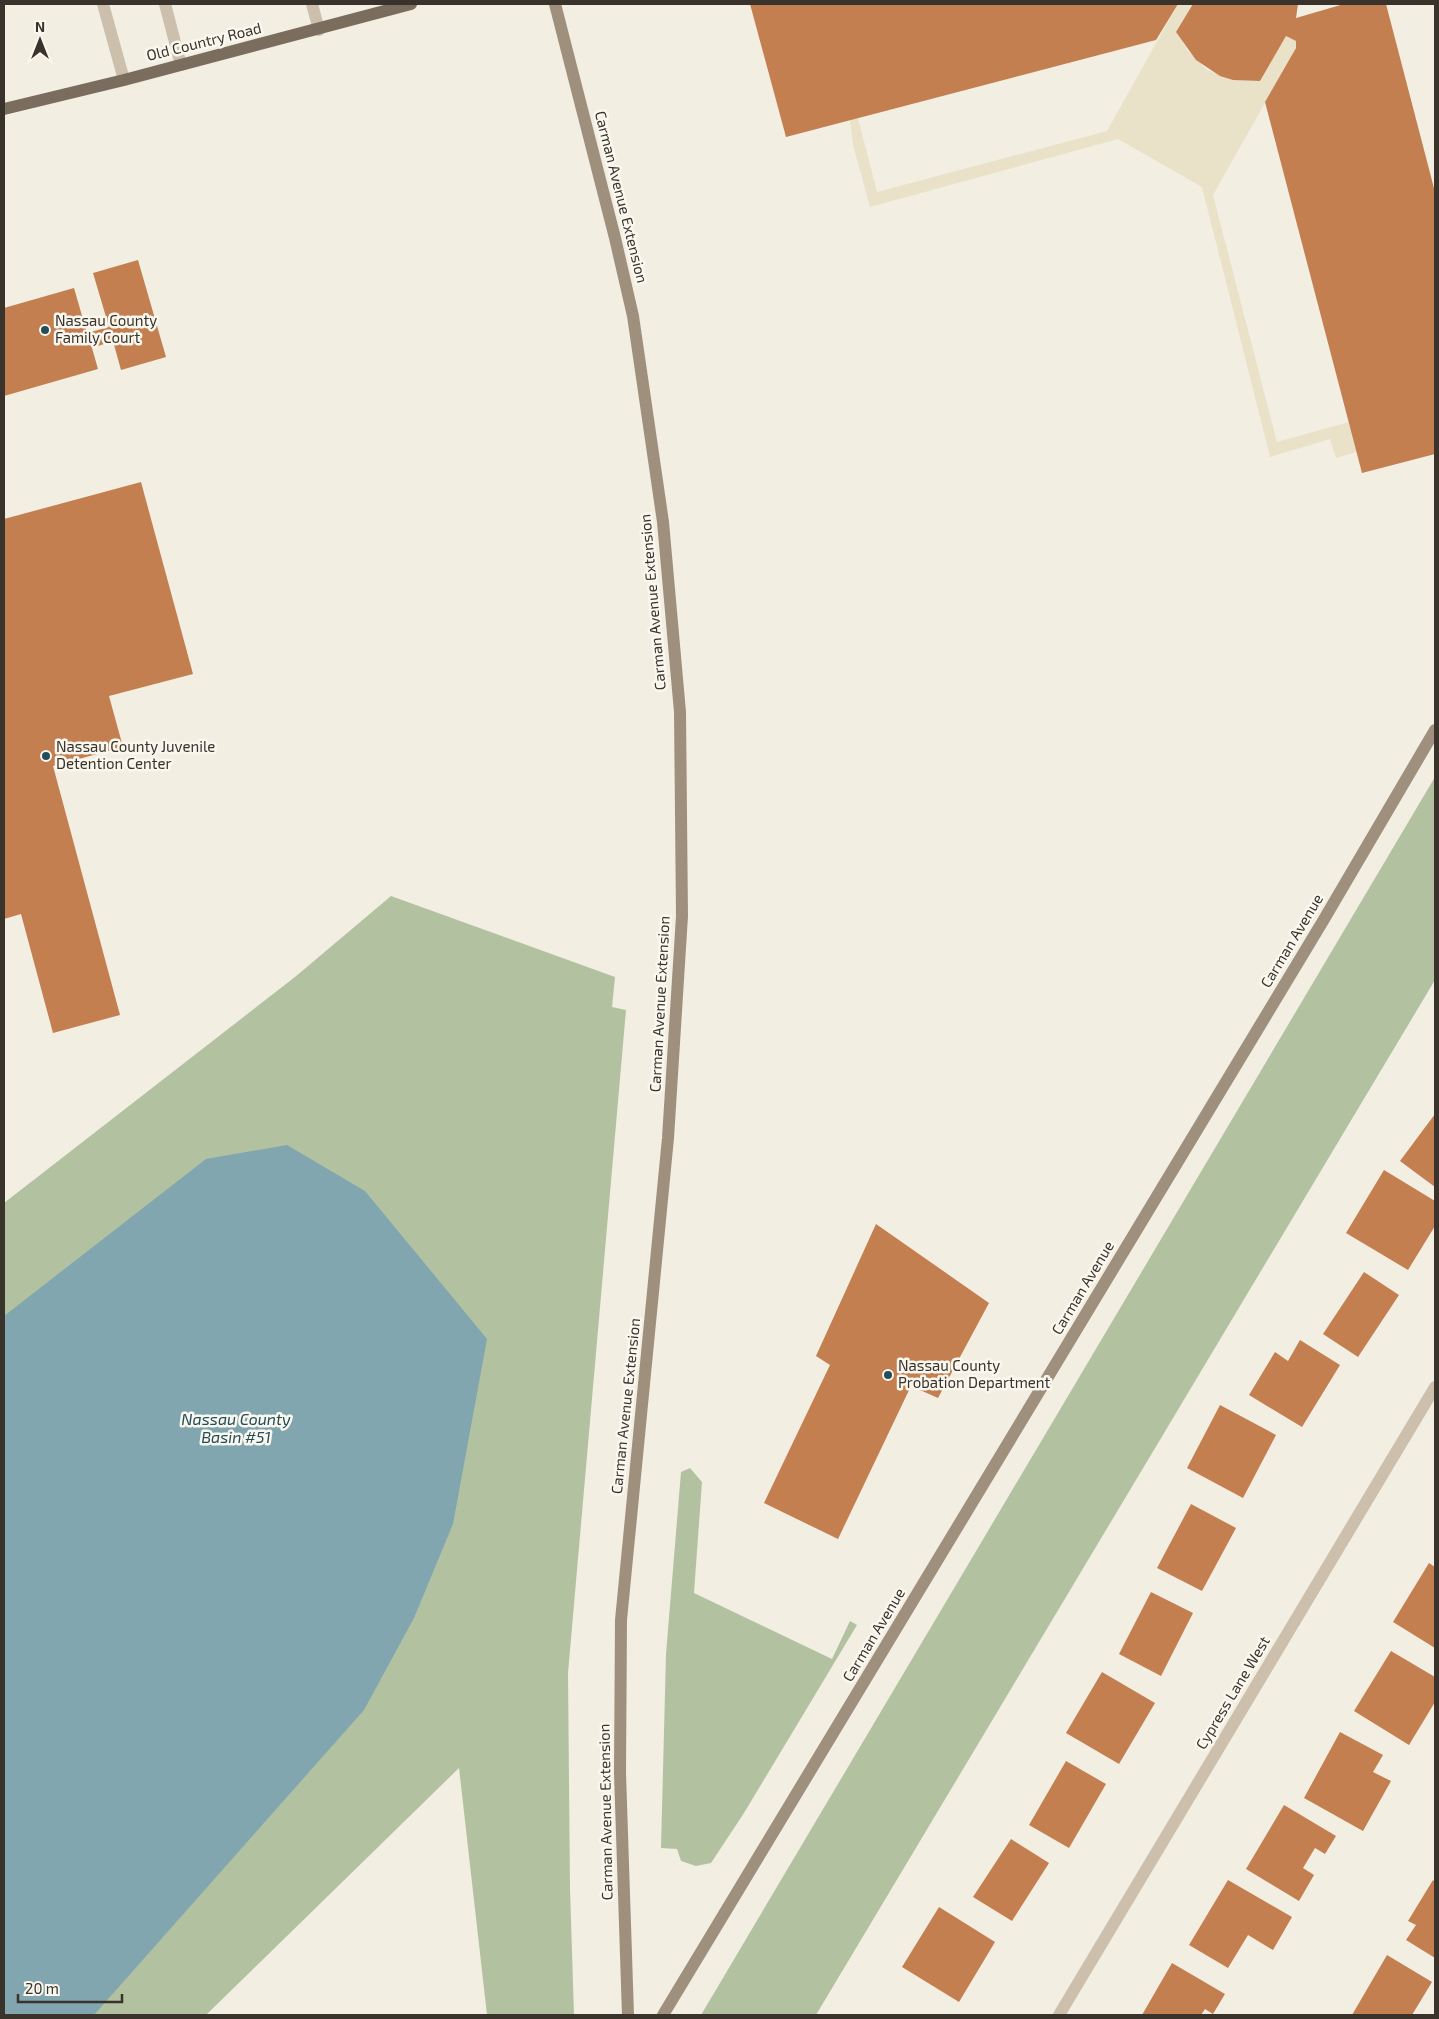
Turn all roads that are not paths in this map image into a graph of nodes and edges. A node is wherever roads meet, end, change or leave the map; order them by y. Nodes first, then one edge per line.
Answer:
1 (103, 4) edge
2 (165, 4) edge
3 (312, 4) edge
4 (411, 4) edge
5 (555, 4) edge
6 (319, 30) junction
7 (181, 65) junction
8 (124, 80) junction
9 (4, 109) edge
10 (1435, 730) edge
11 (1435, 1387) edge
12 (628, 2015) edge
13 (663, 2015) edge
14 (1059, 2015) edge

1 - 8 street
2 - 7 street
3 - 6 street
4 - 6 main road, Old Country Road
5 - 12 main road, Carman Avenue Extension
6 - 7 main road, Old Country Road
7 - 8 main road, Old Country Road
8 - 9 main road, Old Country Road
10 - 13 main road, Carman Avenue
11 - 14 street, Cypress Lane West

